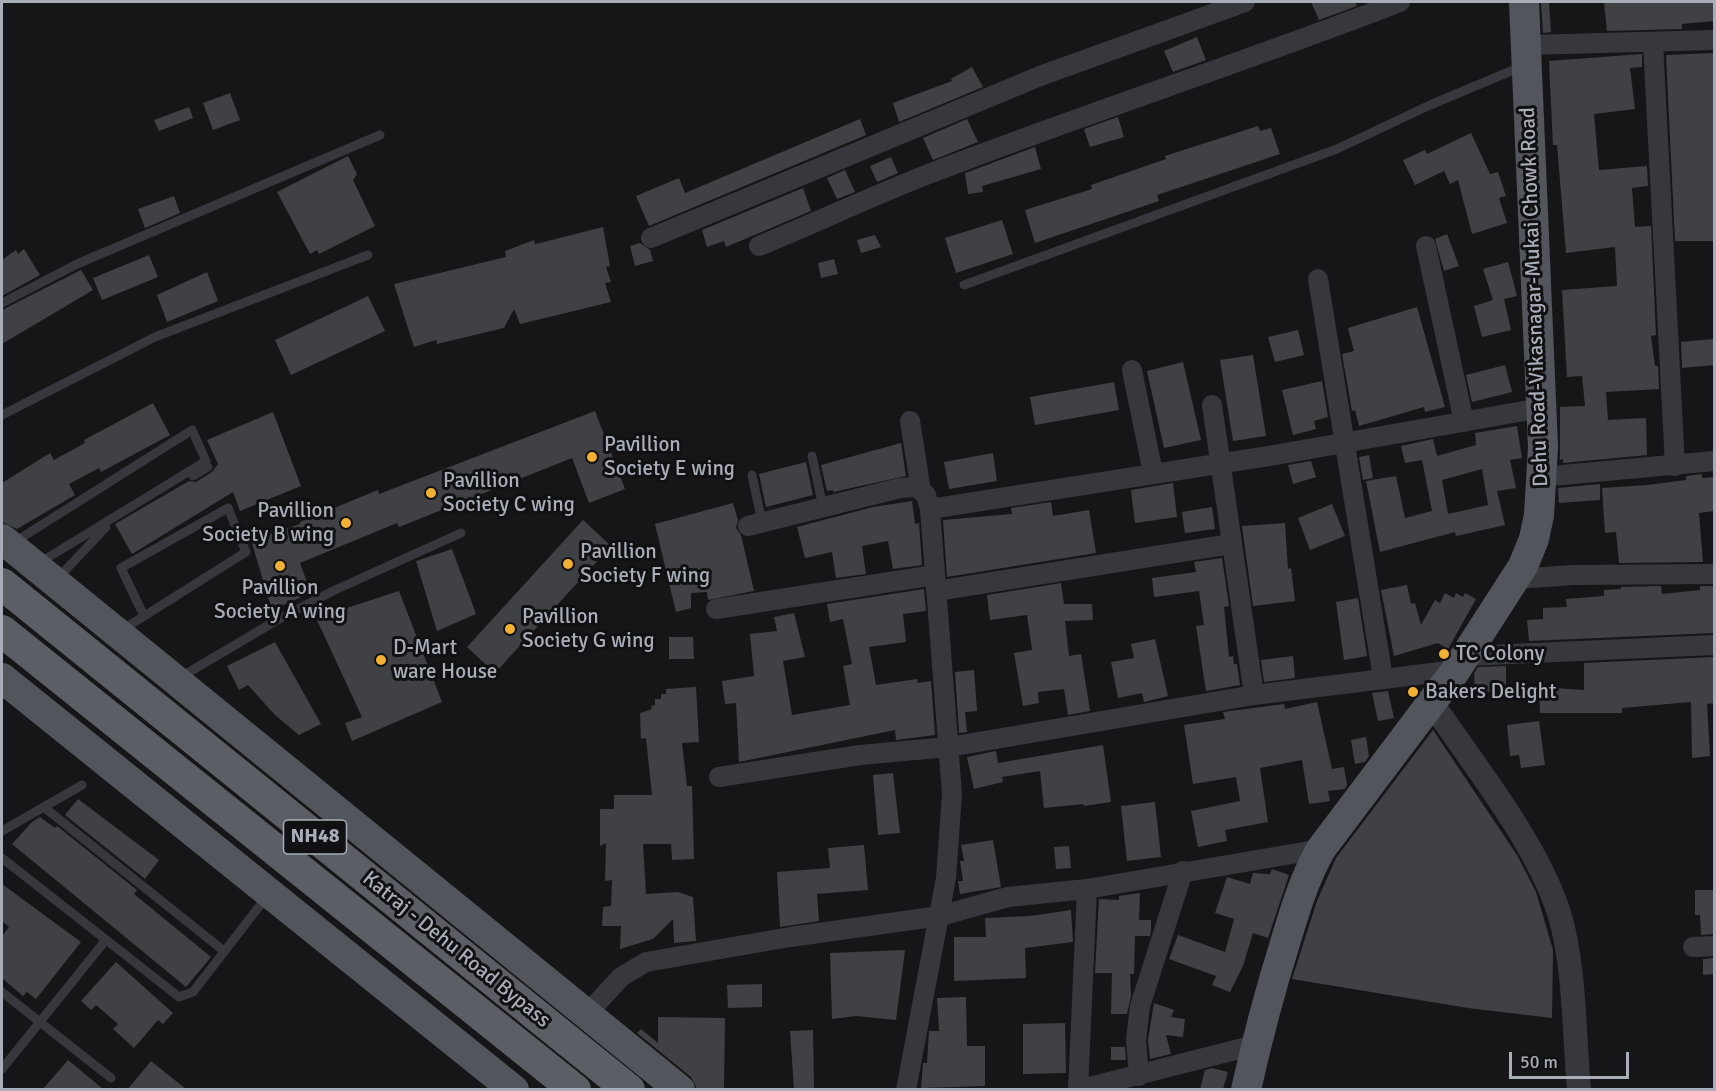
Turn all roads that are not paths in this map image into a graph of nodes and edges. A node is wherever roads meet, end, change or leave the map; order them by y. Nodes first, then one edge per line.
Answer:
1 (1245, 2) edge
2 (1400, 2) edge
3 (1524, 2) edge
4 (1714, 40) edge
5 (1653, 43) junction
6 (1528, 54) junction
7 (380, 135) dead end
8 (651, 238) dead end
9 (759, 246) dead end
10 (1426, 246) dead end
11 (368, 255) dead end
12 (1318, 279) dead end
13 (964, 285) dead end
14 (2, 303) edge
15 (1132, 370) dead end
16 (1212, 405) dead end
17 (1541, 408) junction
18 (2, 415) edge
19 (910, 421) dead end
20 (1464, 422) junction
21 (1347, 443) junction
22 (812, 456) dead end
23 (1714, 461) edge
24 (1220, 463) junction
25 (1675, 466) junction
26 (208, 467) dead end
27 (1153, 473) junction
28 (752, 475) dead end
29 (1541, 477) junction
30 (921, 491) junction
31 (823, 507) junction
32 (930, 509) junction
33 (755, 524) joint
34 (461, 533) dead end
35 (5, 542) edge
36 (1231, 544) junction
37 (45, 574) junction
38 (1714, 574) edge
39 (1515, 579) junction
40 (935, 583) junction
41 (2, 584) edge
42 (716, 609) dead end
43 (144, 616) junction
44 (2, 631) edge
45 (117, 633) junction
46 (1714, 645) edge
47 (1461, 663) junction
48 (1383, 678) junction
49 (174, 680) junction
50 (3, 681) edge
51 (1254, 695) junction
52 (1431, 703) junction
53 (949, 747) junction
54 (720, 777) dead end
55 (82, 785) dead end
56 (45, 808) junction
57 (2, 831) edge
58 (1321, 849) junction
59 (2, 858) edge
60 (1183, 871) junction
61 (1087, 889) junction
62 (269, 893) junction
63 (940, 916) junction
64 (105, 941) junction
65 (1714, 946) edge
66 (1694, 947) dead end
67 (224, 951) junction
68 (2, 992) edge
69 (587, 1014) junction
70 (38, 1023) junction
71 (1256, 1045) junction
72 (2, 1069) edge
73 (1140, 1076) junction
74 (111, 1078) dead end
75 (514, 1089) edge
76 (575, 1089) edge
77 (629, 1089) edge
78 (680, 1089) edge
79 (906, 1089) edge
80 (1246, 1089) edge
81 (1579, 1089) edge

1 - 8 street
2 - 9 street
3 - 6 main road, Dehu Road-Vikasnagar-Mukai Chowk Road
4 - 5 street
5 - 6 street
5 - 25 street
6 - 13 lane
6 - 17 main road, Dehu Road-Vikasnagar-Mukai Chowk Road
7 - 14 lane
10 - 20 street
11 - 18 lane
12 - 21 street
15 - 27 street
16 - 24 street
17 - 20 street
17 - 29 main road, Dehu Road-Vikasnagar-Mukai Chowk Road
19 - 30 street
20 - 21 street
21 - 24 street
21 - 48 street
22 - 31 lane
23 - 25 street
24 - 27 street
24 - 36 street
25 - 29 street
26 - 37 lane
27 - 32 street
28 - 33 lane
29 - 39 main road, Dehu Road-Vikasnagar-Mukai Chowk Road
30 - 31 street
30 - 32 street
31 - 33 street
32 - 40 street
34 - 49 lane
35 - 37 main road
35 - 37 lane
36 - 40 street
36 - 51 street
37 - 45 main road
38 - 39 street
39 - 47 main road, Dehu Road-Vikasnagar-Mukai Chowk Road
40 - 42 street
40 - 53 street
41 - 77 highway, Katraj - Dehu Road Bypass / NH48
43 - 43 lane
43 - 45 lane
44 - 76 highway, Katraj - Dehu Road Bypass / NH48
45 - 49 main road
46 - 47 street
47 - 48 street
47 - 52 main road, Dehu Road-Vikasnagar-Mukai Chowk Road
48 - 51 street
49 - 69 main road
50 - 62 main road
51 - 53 street
52 - 58 main road, Dehu Road-Vikasnagar-Mukai Chowk Road
52 - 81 street
53 - 54 street
53 - 63 street
55 - 56 lane
56 - 57 lane
56 - 67 lane
58 - 60 street
58 - 71 main road, Dehu Road-Vikasnagar-Mukai Chowk Road
59 - 64 lane
60 - 61 street
60 - 73 street
61 - 63 street
61 - 73 street
62 - 67 lane
62 - 75 main road
63 - 69 street
63 - 79 street
64 - 67 lane
64 - 70 lane
65 - 66 street
68 - 70 lane
69 - 78 main road
70 - 72 lane
70 - 74 lane
71 - 73 street
71 - 80 main road, Dehu Road-Vikasnagar-Mukai Chowk Road

